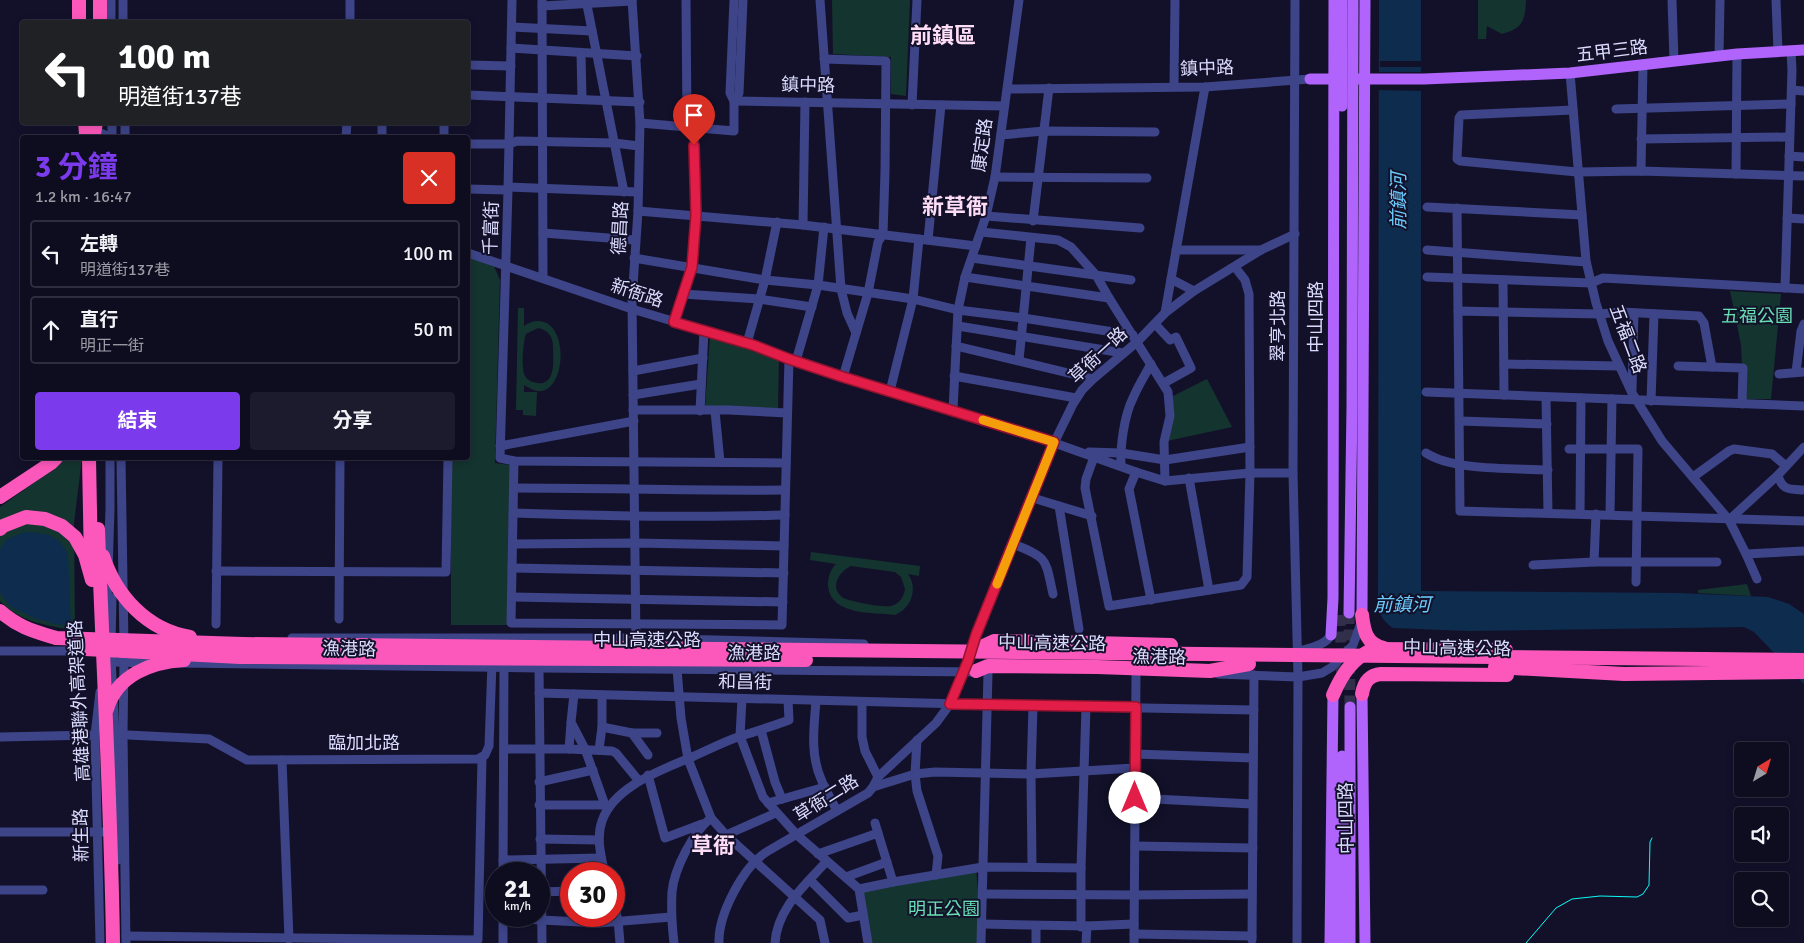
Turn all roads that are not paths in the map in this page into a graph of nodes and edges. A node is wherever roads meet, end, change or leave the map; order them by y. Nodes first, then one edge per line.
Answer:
1 (75, 0) edge
2 (79, 0) edge
3 (86, 0) edge
4 (94, 0) edge
5 (100, 0) edge
6 (105, 0) edge
7 (111, 0) edge
8 (116, 0) edge
9 (123, 0) edge
10 (350, 0) edge
11 (512, 0) edge
12 (686, 0) edge
13 (734, 0) edge
14 (743, 0) edge
15 (820, 0) edge
16 (917, 0) edge
17 (1019, 0) edge
18 (1175, 0) edge
19 (1295, 0) edge
20 (1334, 0) edge
21 (1342, 0) edge
22 (1353, 0) edge
23 (1364, 0) edge
24 (1672, 0) edge
25 (1720, 0) edge
26 (1776, 0) edge
27 (632, 1) edge
28 (586, 2) edge
29 (542, 3) edge
30 (75, 20) edge
31 (79, 20) edge
32 (86, 20) edge
33 (94, 20) edge
34 (100, 20) edge
35 (106, 20) edge
36 (111, 20) edge
37 (117, 20) edge
38 (124, 20) edge
39 (350, 20) edge
40 (512, 27) junction
41 (542, 28) junction
42 (592, 30) junction
43 (511, 48) junction
44 (542, 50) junction
45 (1804, 50) edge
46 (1791, 51) junction
47 (1778, 52) junction
48 (581, 53) junction
49 (596, 54) junction
50 (736, 54) junction
51 (1737, 54) junction
52 (637, 56) junction
53 (1719, 56) junction
54 (824, 59) junction
55 (1674, 61) junction
56 (470, 64) edge
57 (1643, 64) junction
58 (511, 66) junction
59 (1570, 73) junction
60 (1310, 79) joint
61 (1348, 79) junction
62 (1377, 79) joint
63 (1295, 80) junction
64 (1174, 86) junction
65 (1205, 87) junction
66 (1008, 88) junction
67 (1048, 88) junction
68 (1792, 90) junction
69 (1804, 91) edge
70 (470, 95) edge
71 (510, 96) junction
72 (542, 97) junction
73 (582, 99) junction
74 (606, 101) junction
75 (734, 101) junction
76 (640, 102) junction
77 (805, 102) junction
78 (828, 103) junction
79 (886, 104) junction
80 (1791, 104) junction
81 (912, 105) junction
82 (941, 105) junction
83 (1004, 106) junction
84 (1736, 106) junction
85 (1643, 108) junction
86 (1616, 109) dead end
87 (1573, 110) junction
88 (640, 123) junction
89 (690, 127) junction
90 (1044, 131) junction
91 (1155, 132) dead end
92 (1001, 135) junction
93 (1736, 137) junction
94 (1789, 137) junction
95 (1641, 139) junction
96 (543, 142) junction
97 (614, 143) junction
98 (470, 144) edge
99 (509, 144) junction
100 (639, 146) junction
101 (1789, 156) junction
102 (1804, 157) edge
103 (1641, 171) junction
104 (1577, 172) junction
105 (1736, 174) junction
106 (1789, 175) junction
107 (1038, 176) junction
108 (1804, 176) edge
109 (995, 177) junction
110 (1146, 178) dead end
111 (508, 188) junction
112 (543, 188) junction
113 (470, 190) edge
114 (624, 192) junction
115 (638, 192) junction
116 (1427, 207) dead end
117 (1457, 208) junction
118 (638, 211) junction
119 (696, 215) junction
120 (986, 216) junction
121 (1582, 216) junction
122 (1787, 218) junction
123 (1804, 220) edge
124 (1033, 221) junction
125 (777, 222) junction
126 (803, 225) junction
127 (824, 227) junction
128 (1140, 228) dead end
129 (837, 229) junction
130 (981, 232) junction
131 (543, 233) junction
132 (883, 234) junction
133 (1295, 234) junction
134 (1031, 238) junction
135 (923, 239) junction
136 (635, 240) junction
137 (976, 246) junction
138 (1176, 250) junction
139 (1261, 250) junction
140 (1427, 250) dead end
141 (1457, 252) junction
142 (470, 254) edge
143 (634, 258) junction
144 (972, 258) junction
145 (1586, 262) junction
146 (506, 266) junction
147 (1028, 266) junction
148 (692, 267) junction
149 (1235, 267) junction
150 (1096, 275) junction
151 (1426, 277) dead end
152 (543, 278) junction
153 (966, 278) junction
154 (1171, 279) junction
155 (1458, 279) junction
156 (765, 280) junction
157 (1131, 280) dead end
158 (1503, 280) junction
159 (1591, 283) junction
160 (818, 285) junction
161 (1026, 286) junction
162 (1785, 288) junction
163 (841, 289) junction
164 (1804, 289) edge
165 (1194, 291) junction
166 (868, 293) junction
167 (683, 294) junction
168 (1108, 298) junction
169 (759, 299) junction
170 (913, 299) junction
171 (812, 307) junction
172 (632, 309) junction
173 (958, 310) junction
174 (1458, 311) junction
175 (1166, 313) junction
176 (1503, 313) junction
177 (1634, 313) junction
178 (1600, 314) junction
179 (1654, 314) junction
180 (1023, 318) junction
181 (674, 322) junction
182 (1155, 324) junction
183 (1804, 324) edge
184 (958, 326) junction
185 (704, 330) junction
186 (856, 333) junction
187 (1021, 336) junction
188 (1135, 339) junction
189 (747, 343) junction
190 (956, 346) junction
191 (1123, 353) junction
192 (703, 358) junction
193 (793, 360) junction
194 (1019, 360) junction
195 (1152, 364) junction
196 (1504, 364) junction
197 (1619, 366) junction
198 (1678, 366) dead end
199 (1712, 367) junction
200 (633, 371) junction
201 (1800, 372) edge
202 (1779, 374) dead end
203 (954, 376) junction
204 (843, 377) junction
205 (1093, 379) junction
206 (1164, 383) junction
207 (701, 384) junction
208 (890, 391) junction
209 (1426, 392) dead end
210 (1460, 394) junction
211 (633, 395) junction
212 (1504, 395) junction
213 (1546, 397) junction
214 (1634, 397) junction
215 (1076, 398) junction
216 (1581, 398) junction
217 (1612, 399) junction
218 (1651, 401) junction
219 (1742, 404) junction
220 (1804, 406) edge
221 (633, 410) junction
222 (953, 410) junction
223 (700, 411) junction
224 (715, 411) junction
225 (787, 413) junction
226 (634, 421) junction
227 (1460, 421) junction
228 (1547, 424) junction
229 (1054, 442) junction
230 (500, 446) junction
231 (1250, 447) junction
232 (1804, 447) edge
233 (1569, 449) dead end
234 (1580, 450) junction
235 (1612, 450) junction
236 (1078, 451) junction
237 (1120, 453) junction
238 (1426, 453) dead end
239 (1094, 457) junction
240 (54, 460) edge
241 (89, 460) edge
242 (97, 460) edge
243 (110, 460) edge
244 (115, 460) edge
245 (121, 460) edge
246 (126, 460) edge
247 (218, 460) edge
248 (340, 460) edge
249 (448, 460) edge
250 (514, 460) junction
251 (1165, 460) junction
252 (634, 462) junction
253 (720, 462) junction
254 (786, 463) junction
255 (1458, 465) junction
256 (1121, 466) junction
257 (1786, 466) junction
258 (1548, 470) junction
259 (1136, 472) junction
260 (1250, 473) junction
261 (1293, 474) junction
262 (1778, 475) junction
263 (1693, 477) junction
264 (1190, 478) junction
265 (1166, 481) junction
266 (514, 488) junction
267 (635, 488) junction
268 (785, 490) junction
269 (1804, 490) edge
270 (0, 497) edge
271 (1033, 498) junction
272 (1059, 506) junction
273 (513, 513) junction
274 (1548, 513) junction
275 (1580, 514) junction
276 (1596, 514) junction
277 (1610, 514) junction
278 (785, 515) junction
279 (1637, 515) junction
280 (1092, 516) junction
281 (635, 517) junction
282 (1728, 520) junction
283 (1804, 521) edge
284 (0, 529) edge
285 (98, 529) junction
286 (513, 544) junction
287 (636, 544) junction
288 (1013, 544) junction
289 (784, 546) junction
290 (1804, 550) edge
291 (1746, 554) junction
292 (1636, 561) junction
293 (1594, 562) junction
294 (1717, 562) dead end
295 (1533, 565) dead end
296 (512, 568) junction
297 (216, 571) junction
298 (636, 571) junction
299 (339, 572) junction
300 (784, 573) junction
301 (1757, 579) dead end
302 (92, 580) junction
303 (1636, 582) dead end
304 (1209, 590) junction
305 (1053, 594) dead end
306 (512, 597) junction
307 (636, 599) junction
308 (1151, 600) junction
309 (783, 602) junction
310 (0, 611) edge
311 (1350, 614) junction
312 (339, 619) dead end
313 (0, 623) edge
314 (637, 623) junction
315 (216, 624) dead end
316 (1079, 629) dead end
317 (1331, 634) joint
318 (108, 637) junction
319 (126, 638) junction
320 (492, 638) junction
321 (505, 638) junction
322 (636, 638) junction
323 (975, 648) junction
324 (1384, 648) junction
325 (0, 651) edge
326 (107, 651) junction
327 (242, 651) junction
328 (1297, 652) junction
329 (1616, 658) junction
330 (120, 662) junction
331 (1494, 662) junction
332 (1251, 664) junction
333 (1801, 666) edge
334 (492, 667) junction
335 (504, 667) junction
336 (539, 668) junction
337 (633, 668) junction
338 (677, 669) junction
339 (976, 672) junction
340 (1136, 673) junction
341 (1624, 674) junction
342 (1298, 677) junction
343 (538, 693) junction
344 (574, 694) junction
345 (1362, 694) joint
346 (602, 695) junction
347 (1333, 695) joint
348 (679, 697) junction
349 (742, 699) junction
350 (788, 700) junction
351 (816, 701) junction
352 (862, 702) junction
353 (950, 704) junction
354 (987, 705) junction
355 (1033, 706) junction
356 (1086, 707) junction
357 (1136, 707) junction
358 (1254, 710) junction
359 (572, 722) junction
360 (602, 727) junction
361 (761, 730) junction
362 (100, 731) junction
363 (632, 733) junction
364 (657, 733) dead end
365 (126, 735) junction
366 (740, 736) junction
367 (0, 737) edge
368 (917, 740) junction
369 (569, 748) junction
370 (504, 749) junction
371 (539, 749) junction
372 (585, 749) junction
373 (599, 750) junction
374 (1135, 754) junction
375 (648, 755) dead end
376 (482, 758) junction
377 (1253, 758) junction
378 (688, 759) junction
379 (282, 760) junction
380 (1135, 768) junction
381 (593, 770) junction
382 (1084, 771) junction
383 (986, 772) junction
384 (915, 774) junction
385 (1031, 774) junction
386 (648, 775) junction
387 (878, 777) junction
388 (639, 781) junction
389 (539, 782) junction
390 (825, 787) junction
391 (873, 787) junction
392 (1135, 798) junction
393 (782, 799) junction
394 (768, 803) junction
395 (1252, 804) junction
396 (539, 805) junction
397 (606, 807) junction
398 (837, 811) junction
399 (776, 813) junction
400 (711, 818) junction
401 (874, 823) dead end
402 (702, 824) junction
403 (0, 832) edge
404 (96, 832) junction
405 (123, 832) junction
406 (878, 834) junction
407 (726, 835) junction
408 (797, 835) junction
409 (540, 839) junction
410 (599, 840) junction
411 (1135, 846) junction
412 (1253, 848) junction
413 (818, 854) junction
414 (601, 858) junction
415 (540, 859) junction
416 (503, 860) joint
417 (754, 861) junction
418 (540, 862) edge
419 (602, 862) edge
420 (826, 862) junction
421 (887, 862) junction
422 (983, 867) junction
423 (1032, 867) junction
424 (1081, 868) junction
425 (936, 875) junction
426 (846, 877) junction
427 (810, 880) junction
428 (894, 882) junction
429 (859, 889) junction
430 (0, 890) edge
431 (43, 890) dead end
432 (983, 894) junction
433 (1252, 894) junction
434 (1081, 895) junction
435 (1135, 895) junction
436 (795, 896) junction
437 (863, 915) junction
438 (671, 917) junction
439 (625, 920) edge
440 (982, 924) junction
441 (1036, 926) junction
442 (1084, 926) junction
443 (503, 927) edge
444 (541, 927) edge
445 (619, 927) edge
446 (1134, 934) edge
447 (128, 939) edge
448 (289, 939) junction
449 (100, 943) edge
450 (106, 943) edge
451 (113, 943) edge
452 (120, 943) edge
453 (503, 943) edge
454 (542, 943) edge
455 (620, 943) edge
456 (674, 943) edge
457 (719, 943) edge
458 (775, 943) edge
459 (825, 943) edge
460 (868, 943) edge
461 (981, 943) edge
462 (1036, 943) edge
463 (1086, 943) edge
464 (1297, 943) edge
465 (1330, 943) edge
466 (1340, 943) edge
467 (1350, 943) edge
468 (1364, 943) edge

1 - 30 street
2 - 31 highway
3 - 32 highway
4 - 33 highway
5 - 34 highway
6 - 35 street
7 - 36 street
8 - 37 street
9 - 38 street
10 - 39 street
11 - 40 street, 千富街
12 - 89 street
13 - 50 street
14 - 50 street
15 - 54 street
16 - 81 street
17 - 66 street, 康定路
18 - 64 street
19 - 63 street, 翠亨北路
20 - 61 main road, 中山四路
21 - 61 main road, 中山四路
22 - 61 main road, 中山四路
23 - 61 main road, 中山四路
24 - 55 street
25 - 53 street
26 - 47 street
27 - 28 street
27 - 52 street, 德昌路
28 - 29 street
28 - 42 street
29 - 41 street
40 - 41 street
40 - 43 street, 千富街
41 - 42 street
41 - 44 street
42 - 49 street
43 - 44 street
43 - 58 street, 千富街
44 - 48 street
44 - 72 street
45 - 46 main road, 五甲三路
46 - 47 main road, 五甲三路
46 - 68 street
47 - 51 main road, 五甲三路
48 - 49 street
48 - 73 street
49 - 52 street
49 - 74 street
50 - 75 street
51 - 53 main road, 五甲三路
51 - 84 street
52 - 76 street, 德昌路
53 - 55 main road, 五甲三路
54 - 78 street
54 - 79 street
55 - 57 main road, 五甲三路
56 - 58 street
57 - 59 main road, 五甲三路
57 - 85 street
58 - 71 street, 千富街
59 - 62 main road, 五甲三路
59 - 87 street, 五福二路
60 - 61 main road, 鎮中路
60 - 63 street, 鎮中路
61 - 62 main road, 鎮中路
61 - 311 main road, 中山四路
61 - 311 main road, 中山四路
61 - 317 main road, 中山四路
63 - 65 street, 鎮中路
63 - 133 street, 翠亨北路
64 - 65 street, 鎮中路
64 - 67 street, 鎮中路
65 - 138 street
66 - 67 street, 鎮中路
66 - 83 street, 康定路
67 - 90 street
68 - 69 street
68 - 80 street
70 - 71 street
71 - 72 street
71 - 99 street, 千富街
72 - 73 street
72 - 96 street
73 - 74 street
74 - 76 street
74 - 97 street
75 - 77 street, 鎮中路
75 - 89 street
76 - 88 street, 德昌路
77 - 78 street, 鎮中路
77 - 126 street
78 - 79 street, 鎮中路
78 - 129 street
79 - 81 street, 鎮中路
79 - 132 street
80 - 84 street
80 - 94 street
81 - 82 street, 鎮中路
82 - 83 street, 鎮中路
82 - 135 street
83 - 92 street, 康定路
84 - 85 street
84 - 93 street
85 - 86 street
85 - 95 street
87 - 104 street, 五福二路
87 - 104 street
88 - 89 street
88 - 100 street, 德昌路
89 - 119 street
90 - 91 street
90 - 92 street
90 - 107 street
92 - 109 street, 康定路
93 - 94 street
93 - 95 street
93 - 105 street
94 - 101 street
95 - 103 street
96 - 97 street
96 - 99 street
96 - 112 street
97 - 100 street
97 - 114 street
98 - 99 street
99 - 111 street, 千富街
100 - 115 street, 德昌路
101 - 102 street
101 - 106 street
103 - 104 street
103 - 105 street
104 - 121 street, 五福二路
105 - 106 street
106 - 108 street
106 - 122 street
107 - 109 street
107 - 110 street
107 - 124 street
109 - 120 street, 康定路
111 - 112 street
111 - 113 street
111 - 146 street, 千富街
112 - 114 street
112 - 131 street
114 - 115 street
115 - 118 street, 德昌路
116 - 117 street
117 - 121 street
117 - 141 street
118 - 119 street
118 - 136 street, 德昌路
119 - 125 street
119 - 148 street
120 - 124 street
120 - 130 street, 康定路
121 - 145 street, 五福二路
122 - 123 street
122 - 162 street
124 - 128 street
125 - 126 street
125 - 156 street
126 - 127 street
127 - 129 street
127 - 160 street
129 - 132 street
129 - 163 street
130 - 134 street
130 - 137 street, 康定路
131 - 136 street
131 - 152 street
132 - 135 street
132 - 166 street
133 - 139 street, 草衙一路
133 - 261 street, 翠亨北路
134 - 147 street
134 - 150 street
135 - 137 street
135 - 170 street
136 - 143 street, 德昌路
137 - 144 street, 康定路
138 - 139 street
138 - 154 street
139 - 149 street, 草衙一路
140 - 141 street
141 - 145 street
141 - 155 street
142 - 146 street, 新衙路
143 - 148 street
143 - 172 street, 德昌路
144 - 147 street
144 - 153 street, 康定路
145 - 159 street, 五福二路
146 - 152 street, 新衙路
146 - 230 street, 千富街
147 - 150 street
147 - 161 street
148 - 156 street
148 - 167 street
149 - 165 street, 草衙一路
149 - 231 street
150 - 157 street
150 - 168 street
151 - 155 street
152 - 172 street, 新衙路
153 - 161 street
153 - 173 street, 康定路
154 - 165 street
154 - 175 street
155 - 158 street
155 - 174 street
156 - 160 street
156 - 169 street
158 - 159 street
158 - 176 street
159 - 162 street
159 - 178 street, 五福二路
160 - 163 street
160 - 171 street
161 - 168 street
161 - 180 street
162 - 164 street
163 - 166 street
163 - 186 street
165 - 175 street, 草衙一路
166 - 170 street
166 - 186 street
167 - 169 street
167 - 181 street
168 - 188 street
169 - 171 street
169 - 189 street
170 - 173 street
170 - 208 street
171 - 193 street
172 - 181 street, 新衙路
172 - 200 street, 德昌路
173 - 180 street
173 - 184 street, 康定路
174 - 176 street
174 - 210 street
175 - 182 street, 草衙一路
176 - 178 street
176 - 196 street
177 - 178 street
177 - 179 street
177 - 214 street
178 - 197 street, 五福二路
179 - 199 street
179 - 218 street
180 - 187 street
180 - 188 street
181 - 185 street, 新衙路
182 - 188 street, 草衙一路
182 - 206 street
183 - 201 street
184 - 187 street
184 - 190 street, 康定路
185 - 189 street, 新衙路
185 - 192 street
186 - 204 street
187 - 191 street
187 - 194 street
188 - 191 street, 草衙一路
188 - 195 street
189 - 193 street, 新衙路
190 - 194 street
190 - 203 street, 康定路
191 - 205 street, 草衙一路
192 - 200 street
192 - 207 street
193 - 204 street, 新衙路
193 - 225 street
194 - 205 street
195 - 206 street
195 - 237 street
196 - 197 street
196 - 212 street
197 - 214 street, 五福二路
198 - 199 street
199 - 219 street
200 - 211 street, 德昌路
201 - 202 street
203 - 215 street
203 - 222 street, 康定路
204 - 208 street, 新衙路
205 - 215 street, 草衙一路
206 - 251 street
207 - 211 street
207 - 223 street
208 - 222 street, 新衙路
209 - 210 street
210 - 212 street
210 - 227 street
211 - 221 street, 德昌路
212 - 213 street
213 - 216 street
213 - 228 street
214 - 217 street
214 - 218 street
214 - 263 street, 五福二路
215 - 229 street, 草衙一路
216 - 217 street
216 - 234 street
217 - 235 street
218 - 219 street
219 - 220 street
221 - 223 street
221 - 226 street, 德昌路
222 - 229 street, 新衙路
223 - 224 street
224 - 225 street
224 - 253 street
225 - 254 street
226 - 230 street
226 - 252 street, 德昌路
227 - 228 street
227 - 255 street
228 - 258 street
229 - 236 street, 新衙路
229 - 271 street, 草衙一路
230 - 250 street, 千富街
231 - 251 street
231 - 260 street
232 - 257 street
233 - 234 street
234 - 235 street
234 - 275 street
235 - 277 street
235 - 279 street
236 - 237 street
236 - 239 street, 新衙路
237 - 251 street
237 - 256 street
238 - 255 street
239 - 256 street, 新衙路
239 - 280 street
240 - 270 highway
241 - 302 highway, 高雄港聯外高架道路
242 - 285 highway, 高雄港聯外高架道路
243 - 318 street, 新生路
244 - 318 street, 新生路
245 - 319 street, 新生路
246 - 319 street, 新生路
247 - 297 street
248 - 299 street
249 - 299 street
250 - 252 street
250 - 266 street
251 - 265 street
252 - 253 street
252 - 267 street, 德昌路
253 - 254 street
254 - 268 street
255 - 258 street
255 - 274 street
256 - 259 street, 新衙路
257 - 262 street
257 - 263 street
258 - 274 street
259 - 265 street, 新衙路
259 - 308 street
260 - 261 street
260 - 264 street
260 - 304 street
261 - 328 street, 翠亨北路
262 - 269 street
262 - 282 street
263 - 282 street, 五福二路
264 - 265 street
264 - 304 street
266 - 267 street
266 - 273 street
267 - 268 street
267 - 281 street, 德昌路
268 - 278 street
271 - 272 street
271 - 288 street, 草衙一路
272 - 280 street
272 - 316 street
273 - 281 street
273 - 286 street
274 - 275 street
275 - 276 street
276 - 277 street
276 - 293 street
277 - 279 street
278 - 281 street
278 - 289 street
279 - 282 street
279 - 292 street
280 - 308 street
281 - 287 street, 德昌路
282 - 283 street
282 - 291 street, 五福二路
284 - 302 highway
285 - 327 highway, bridge
285 - 362 highway, 高雄港聯外高架道路, bridge
286 - 287 street
286 - 296 street
287 - 289 street
287 - 298 street, 德昌路
288 - 305 street
288 - 323 street, 草衙一路
289 - 300 street
290 - 291 street
291 - 301 street, 五福二路
292 - 293 street
292 - 294 street
292 - 303 street
293 - 295 street
296 - 298 street
296 - 306 street
297 - 299 street
297 - 315 street
298 - 300 street
298 - 307 street, 德昌路
299 - 312 street
300 - 309 street
302 - 450 highway, 高雄港聯外高架道路, bridge
304 - 308 street
306 - 307 street
306 - 314 street
307 - 309 street
307 - 314 street, 德昌路
309 - 314 street
310 - 327 highway, bridge
311 - 324 highway
311 - 342 street, 漁港路
313 - 327 highway, bridge
314 - 322 street, 德昌路
317 - 328 street, 漁港路
318 - 319 street, 漁港路
318 - 326 street, 新生路
319 - 320 street, 漁港路
319 - 330 street, 新生路
320 - 321 street, 漁港路
320 - 334 street
321 - 322 street, 漁港路
321 - 335 street
322 - 323 street, 漁港路
322 - 337 street, 德昌路
323 - 328 street, 漁港路
323 - 332 highway, bridge
323 - 339 street, 草衙二路
324 - 329 highway
324 - 347 highway
325 - 326 street
326 - 330 street, 新生路
326 - 362 street, 新生路
327 - 332 highway, 中山高速公路, bridge
327 - 362 highway, bridge
328 - 342 street, 翠亨北路
329 - 331 highway, 中山高速公路
329 - 333 highway, 中山高速公路
330 - 334 street, 漁港路
330 - 365 street, 新生路
330 - 405 street, 新生路
331 - 332 highway, 中山高速公路, bridge
331 - 341 highway, 中山高速公路
332 - 339 highway
332 - 340 street, 漁港路
332 - 342 street, 漁港路
332 - 358 street
333 - 341 highway, 中山高速公路
334 - 335 street, 漁港路
334 - 376 street
335 - 336 street, 漁港路
335 - 370 street
336 - 337 street, 漁港路
336 - 343 street
337 - 338 street, 漁港路
338 - 339 street, 漁港路
338 - 348 street
339 - 340 street, 漁港路
339 - 353 street, 草衙二路
339 - 354 street
340 - 357 street
341 - 345 highway
342 - 464 street, 翠亨北路
343 - 344 street, 和昌街
343 - 371 street
344 - 346 street, 和昌街
344 - 359 street
345 - 468 main road, 中山四路
346 - 348 street, 和昌街
346 - 360 street
347 - 465 main road, 中山四路
348 - 349 street, 和昌街
348 - 378 street
349 - 350 street, 和昌街
349 - 366 street
350 - 351 street, 和昌街
350 - 361 street
351 - 352 street, 和昌街
351 - 390 street
352 - 353 street, 和昌街
352 - 387 street
353 - 354 street, 和昌街
353 - 368 street, 草衙二路
354 - 355 street, 和昌街
354 - 383 street
355 - 356 street, 和昌街
355 - 385 street
356 - 357 street, 和昌街
356 - 382 street
357 - 358 street, 和昌街
357 - 374 street
358 - 377 street
359 - 369 street
359 - 372 street
360 - 363 street
360 - 373 street
361 - 366 street
361 - 393 street
362 - 367 street
362 - 404 street, 新生路
362 - 451 highway, 高雄港聯外高架道路, bridge
363 - 364 street
363 - 375 street
365 - 379 street, 臨加北路
365 - 405 street, 新生路
366 - 378 street
366 - 394 street
368 - 384 street
368 - 387 street, 草衙二路
369 - 371 street
369 - 372 street
370 - 371 street
370 - 416 street
371 - 389 street
372 - 373 street
372 - 381 street
373 - 388 street
374 - 377 street
374 - 380 street
376 - 379 street, 臨加北路
376 - 448 street
377 - 395 street
378 - 386 street
378 - 400 street
379 - 448 street
380 - 382 street
380 - 392 street
381 - 389 street
381 - 397 street
382 - 385 street
382 - 424 street
383 - 384 street
383 - 385 street
383 - 422 street
384 - 391 street
384 - 425 street
385 - 423 street
386 - 388 street
386 - 402 street
387 - 391 street, 草衙二路
388 - 397 street
389 - 396 street
390 - 393 street
390 - 398 street
391 - 398 street, 草衙二路
392 - 395 street
392 - 411 street
393 - 394 street
394 - 399 street
395 - 412 street
396 - 397 street
396 - 409 street
397 - 410 street
398 - 408 street, 草衙二路
399 - 407 street
399 - 408 street
400 - 402 street
400 - 407 street
401 - 406 street
402 - 438 street
403 - 404 street
404 - 405 street
404 - 449 street, 新生路
405 - 447 street, 新生路
405 - 452 street, 新生路
406 - 413 street
406 - 421 street
407 - 417 street
408 - 413 street
408 - 417 street, 草衙二路
409 - 410 street
409 - 415 street
410 - 414 street
411 - 412 street
411 - 435 street
412 - 433 street
413 - 420 street
414 - 415 street
414 - 419 street
415 - 416 street
415 - 418 street
417 - 436 street
417 - 457 street, 草衙二路
420 - 426 street
420 - 427 street
421 - 426 street
421 - 428 street
422 - 423 street
422 - 425 street
422 - 432 street
423 - 424 street
424 - 434 street
425 - 428 street
426 - 429 street
427 - 436 street
427 - 437 street
428 - 429 street
429 - 437 street
430 - 431 street
432 - 434 street
432 - 440 street
433 - 435 street
433 - 446 street
434 - 435 street
434 - 442 street
435 - 446 street
436 - 458 street
436 - 459 street
437 - 460 street
438 - 439 street
438 - 456 street
440 - 441 street
440 - 461 street
441 - 442 street
441 - 462 street
442 - 446 street
442 - 463 street
443 - 453 street
444 - 454 street
445 - 455 street
447 - 448 street
466 - 467 main road, 中山四路

